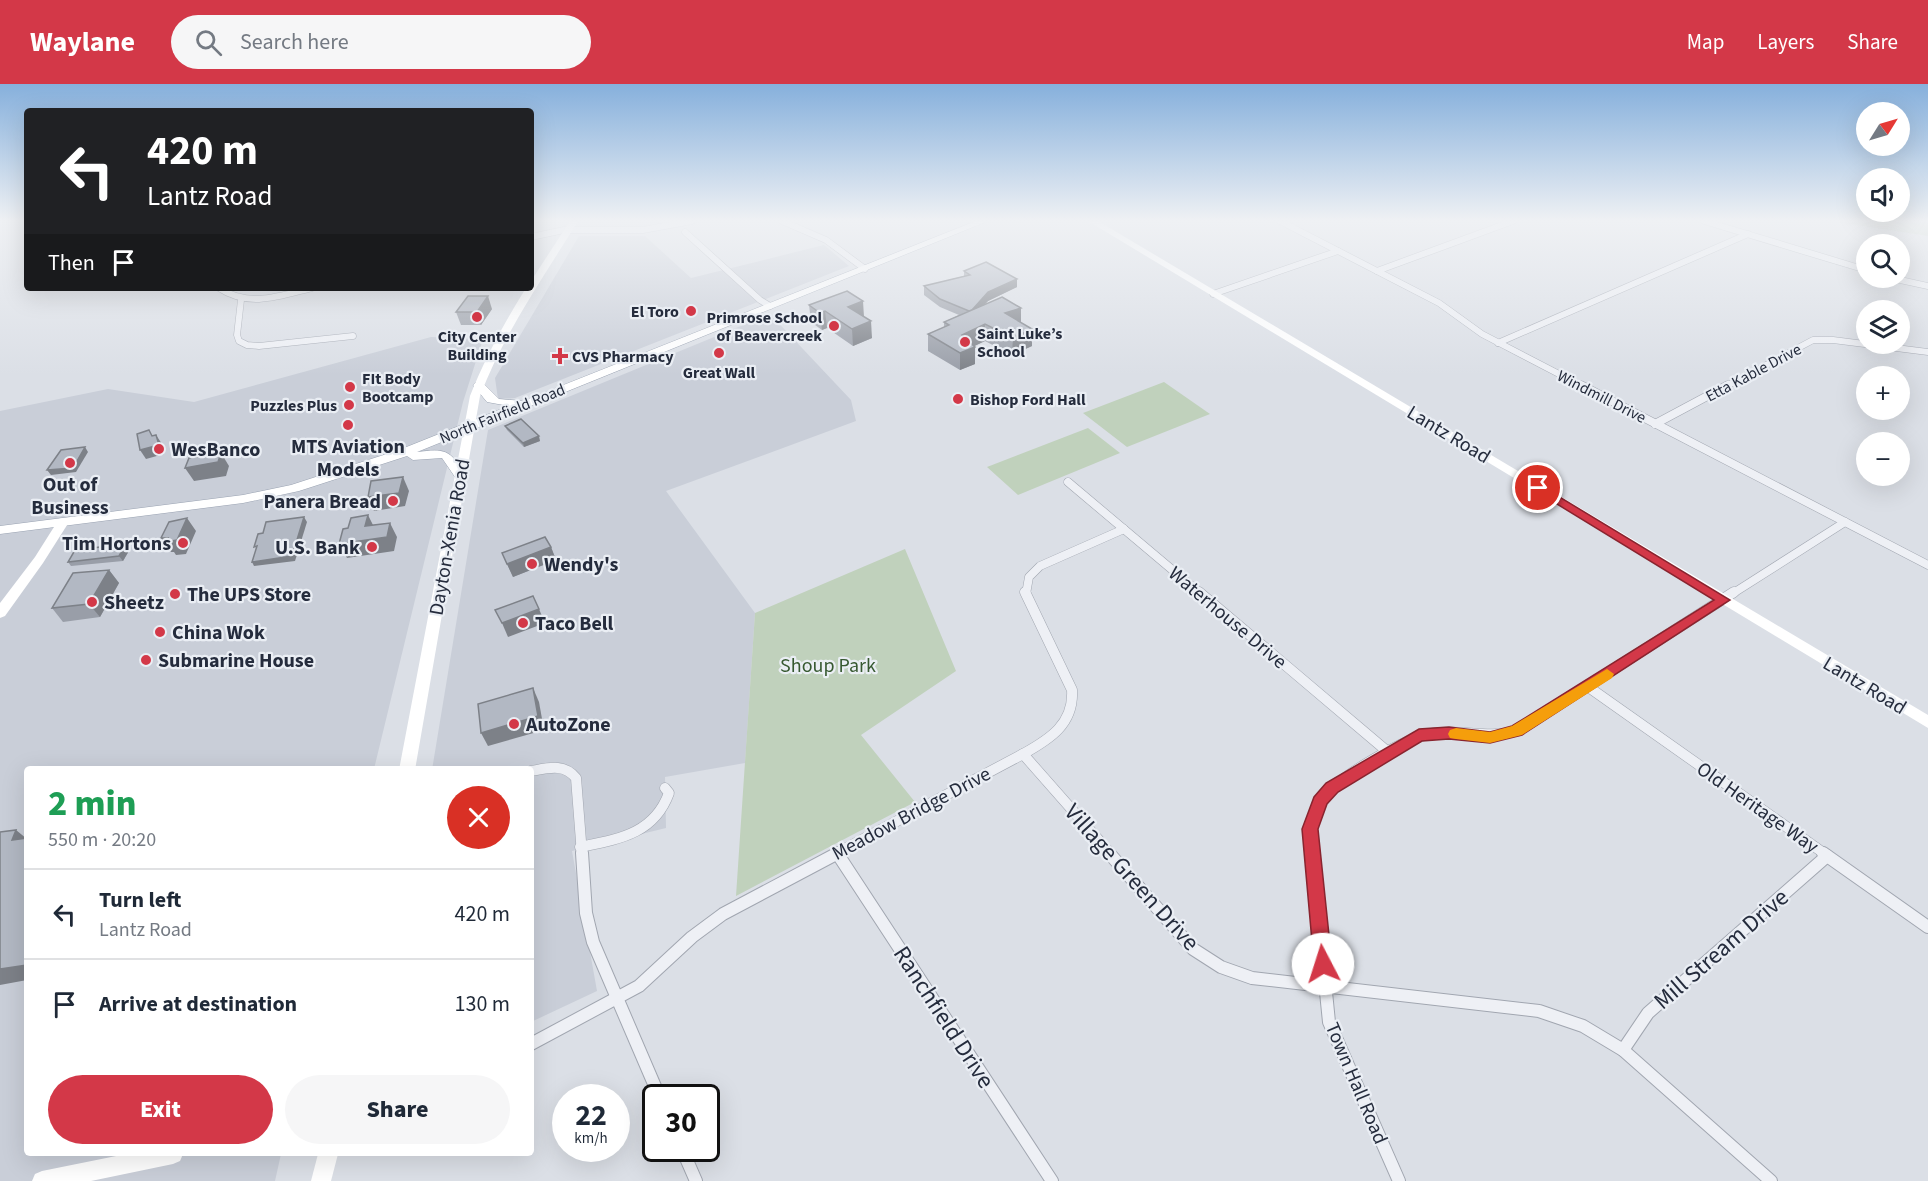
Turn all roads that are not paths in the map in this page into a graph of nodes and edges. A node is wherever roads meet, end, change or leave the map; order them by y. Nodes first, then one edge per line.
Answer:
1 (542, 272) edge
2 (729, 272) edge
3 (857, 272) edge
4 (1177, 272) edge
5 (1276, 272) edge
6 (1379, 272) edge
7 (1660, 272) edge
8 (1910, 282) edge
9 (534, 286) edge
10 (1928, 286) edge
11 (224, 291) edge
12 (299, 291) edge
13 (531, 291) edge
14 (1213, 294) junction
15 (241, 300) junction
16 (770, 306) junction
17 (353, 336) dead end
18 (1498, 343) junction
19 (1928, 352) edge
20 (479, 385) junction
21 (530, 402) junction
22 (1655, 424) junction
23 (470, 426) junction
24 (392, 457) junction
25 (460, 474) junction
26 (1068, 482) dead end
27 (63, 522) junction
28 (1845, 522) junction
29 (1124, 529) junction
30 (0, 530) edge
31 (1928, 565) edge
32 (1724, 600) junction
33 (0, 613) edge
34 (1587, 686) junction
35 (1928, 722) edge
36 (1388, 752) junction
37 (1023, 754) junction
38 (408, 766) edge
39 (534, 771) edge
40 (665, 788) dead end
41 (580, 848) junction
42 (836, 852) junction
43 (1827, 856) junction
44 (1928, 927) edge
45 (1325, 986) junction
46 (617, 999) junction
47 (534, 1042) edge
48 (1623, 1050) junction
49 (654, 1084) edge
50 (163, 1156) edge
51 (327, 1156) edge
52 (688, 1162) edge
53 (42, 1181) edge
54 (321, 1181) edge
55 (696, 1181) edge
56 (1052, 1181) edge
57 (1399, 1181) edge
58 (1771, 1181) edge

1 - 9 street, Dayton-Xenia Road
2 - 16 street
3 - 16 main road, North Fairfield Road
4 - 14 street, Lantz Road
5 - 14 street
6 - 18 street, Windmill Drive
7 - 18 street
8 - 10 street
11 - 15 street
12 - 15 street
13 - 20 street, Dayton-Xenia Road
14 - 32 street, Lantz Road
15 - 17 street
16 - 21 main road, North Fairfield Road
18 - 22 street, Windmill Drive
19 - 22 street, Etta Kable Drive
20 - 21 main road
20 - 23 street, Dayton-Xenia Road
21 - 23 main road, North Fairfield Road
22 - 28 street, Windmill Drive
23 - 24 main road, North Fairfield Road
23 - 25 street, Dayton-Xenia Road
24 - 25 main road
24 - 27 main road, North Fairfield Road
25 - 38 street, Dayton-Xenia Road
26 - 29 street, Waterhouse Drive
27 - 30 main road, North Fairfield Road
27 - 33 street
28 - 31 street, Windmill Drive
28 - 32 street, Town Hall Road
29 - 36 street, Waterhouse Drive
29 - 37 street, Meadow Bridge Drive
32 - 34 street, Town Hall Road
32 - 35 street, Lantz Road
34 - 36 street, Town Hall Road
34 - 43 street, Old Heritage Way
36 - 45 street, Town Hall Road
37 - 42 street, Meadow Bridge Drive
37 - 45 street, Village Green Drive
39 - 41 street
40 - 41 street
41 - 46 street
42 - 46 street, Meadow Bridge Drive
42 - 56 street, Ranchfield Drive
43 - 44 street, Old Heritage Way
43 - 48 street, Mill Stream Drive
45 - 48 street, Village Green Drive
45 - 57 street, Town Hall Road
46 - 47 street, Meadow Bridge Drive
46 - 49 street
48 - 58 street, Village Green Drive
50 - 53 street
51 - 54 street
52 - 55 street

